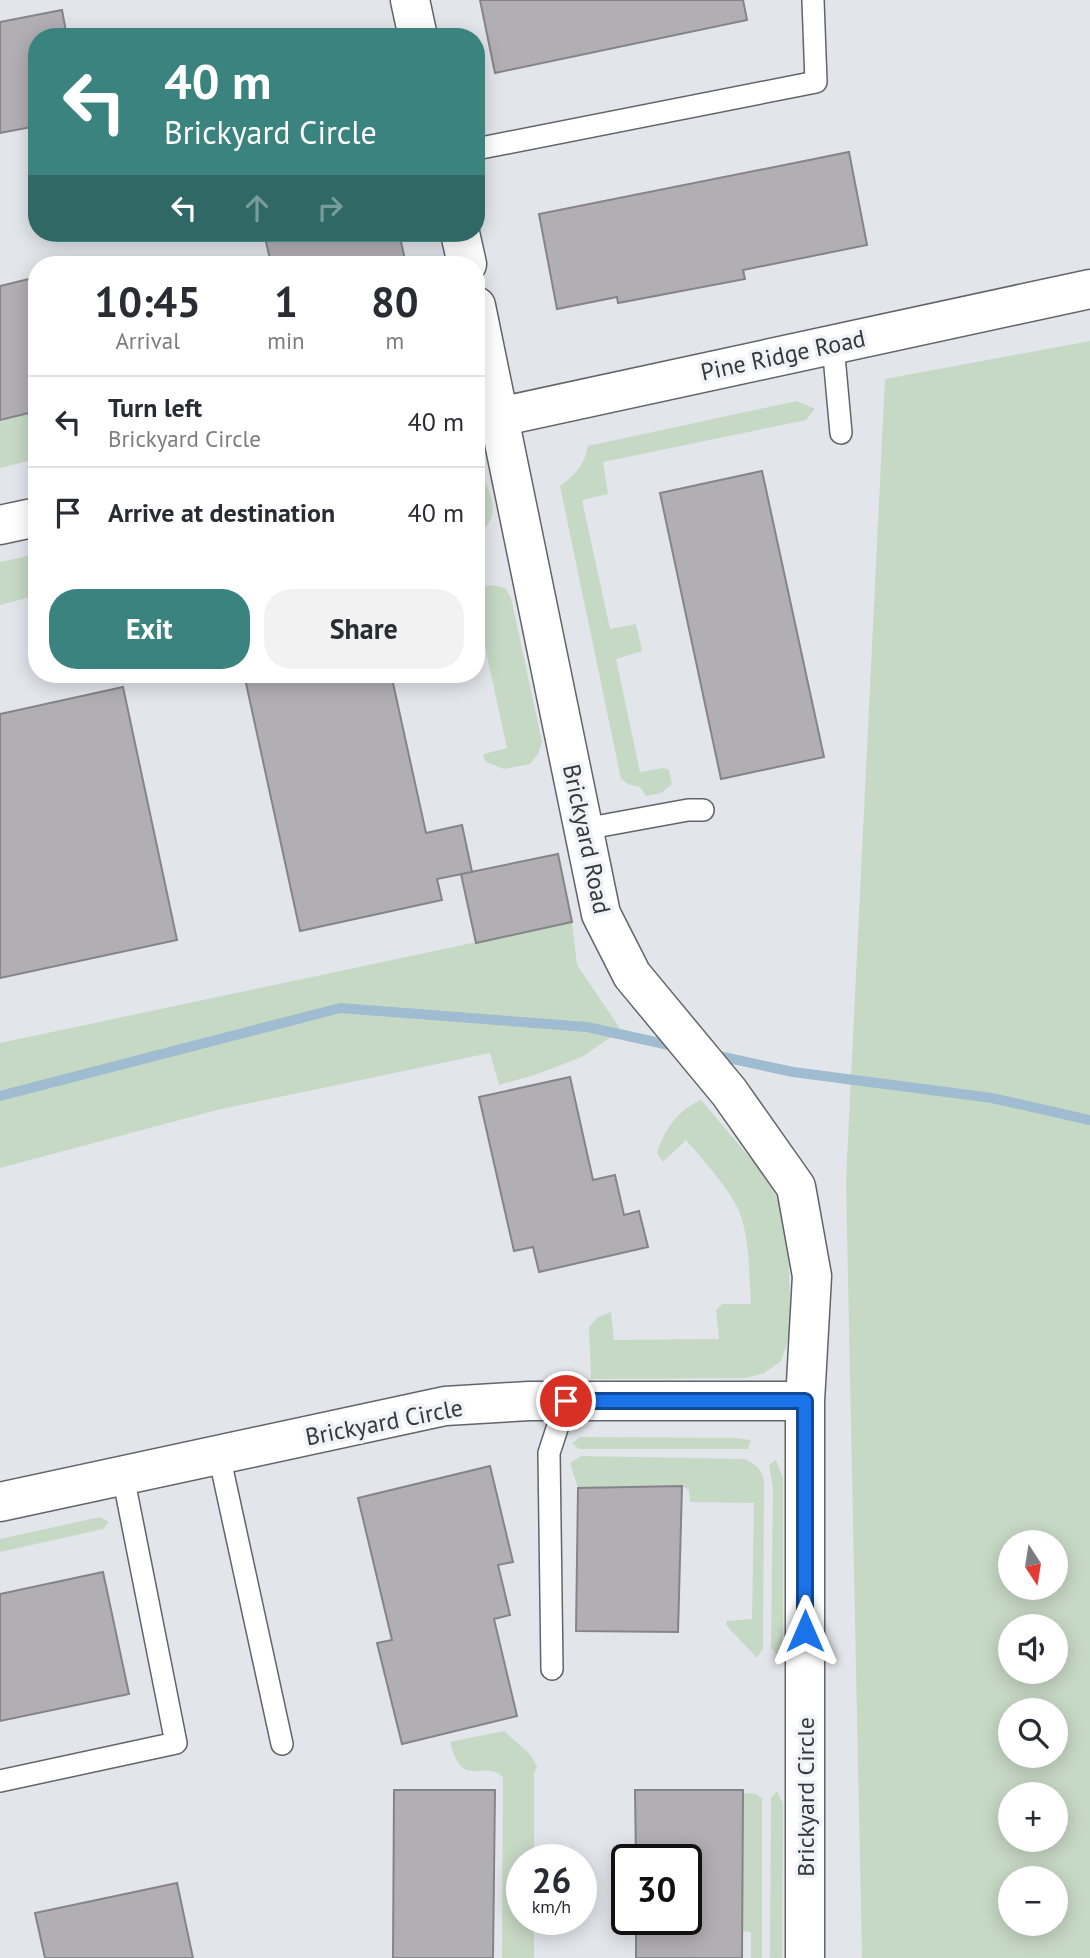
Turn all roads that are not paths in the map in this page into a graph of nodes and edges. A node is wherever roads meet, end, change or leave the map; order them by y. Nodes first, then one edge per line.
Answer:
1 (410, 0) edge
2 (813, 0) edge
3 (416, 28) edge
4 (485, 147) edge
5 (1090, 289) edge
6 (832, 345) junction
7 (485, 391) edge
8 (488, 419) edge
9 (841, 433) dead end
10 (28, 519) edge
11 (0, 525) edge
12 (703, 810) dead end
13 (584, 829) junction
14 (566, 1401) junction
15 (805, 1401) junction
16 (219, 1455) junction
17 (123, 1476) junction
18 (0, 1502) edge
19 (552, 1670) dead end
20 (282, 1744) dead end
21 (0, 1781) edge
22 (805, 1958) edge

1 - 3 street
2 - 4 lane
5 - 6 street, Pine Ridge Road
6 - 8 street, Pine Ridge Road
6 - 9 lane
7 - 8 street, Brickyard Road
8 - 13 street, Brickyard Road
10 - 11 street
12 - 13 lane
13 - 15 street, Brickyard Road
14 - 15 street, Brickyard Circle
14 - 16 street, Brickyard Circle
14 - 19 lane
15 - 22 street, Brickyard Circle
16 - 17 street, Brickyard Circle
16 - 20 lane
17 - 18 street, Brickyard Circle
17 - 21 lane

